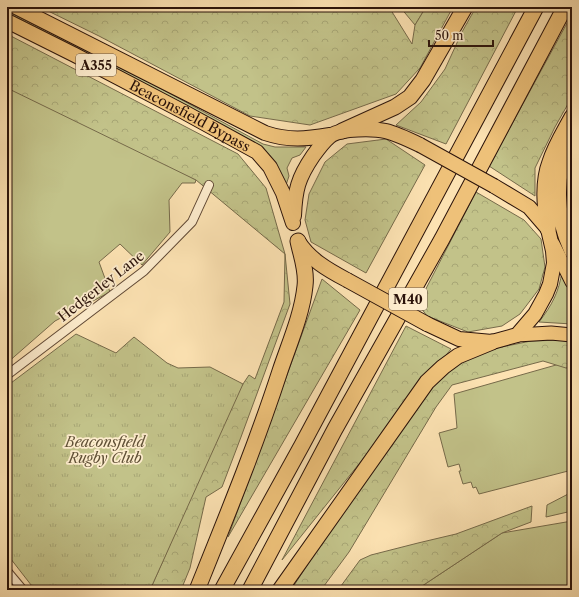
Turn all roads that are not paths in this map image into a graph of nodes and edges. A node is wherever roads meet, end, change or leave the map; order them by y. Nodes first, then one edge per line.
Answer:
1 (16, 7) edge
2 (465, 7) edge
3 (536, 7) edge
4 (565, 7) edge
5 (7, 21) edge
6 (572, 117) edge
7 (336, 133) junction
8 (572, 138) edge
9 (209, 185) dead end
10 (294, 224) junction
11 (548, 232) junction
12 (298, 241) junction
13 (572, 251) edge
14 (572, 282) edge
15 (516, 335) junction
16 (572, 335) edge
17 (492, 342) junction
18 (7, 375) edge
19 (7, 571) edge
20 (23, 590) edge
21 (197, 590) edge
22 (222, 590) edge
23 (250, 590) edge
24 (280, 590) edge

1 - 7 highway, Beaconsfield Bypass / A355
2 - 7 highway
3 - 22 highway, M40
4 - 23 highway, M40
5 - 10 highway, Beaconsfield Bypass / A355
6 - 11 highway
7 - 10 highway
7 - 11 highway, Beaconsfield Bypass, bridge
8 - 13 highway
9 - 18 street, Hedgerley Lane
10 - 12 highway
11 - 14 main road
11 - 15 highway
12 - 17 highway, bridge
12 - 21 highway
15 - 16 main road
15 - 17 highway
17 - 24 highway
19 - 20 street

